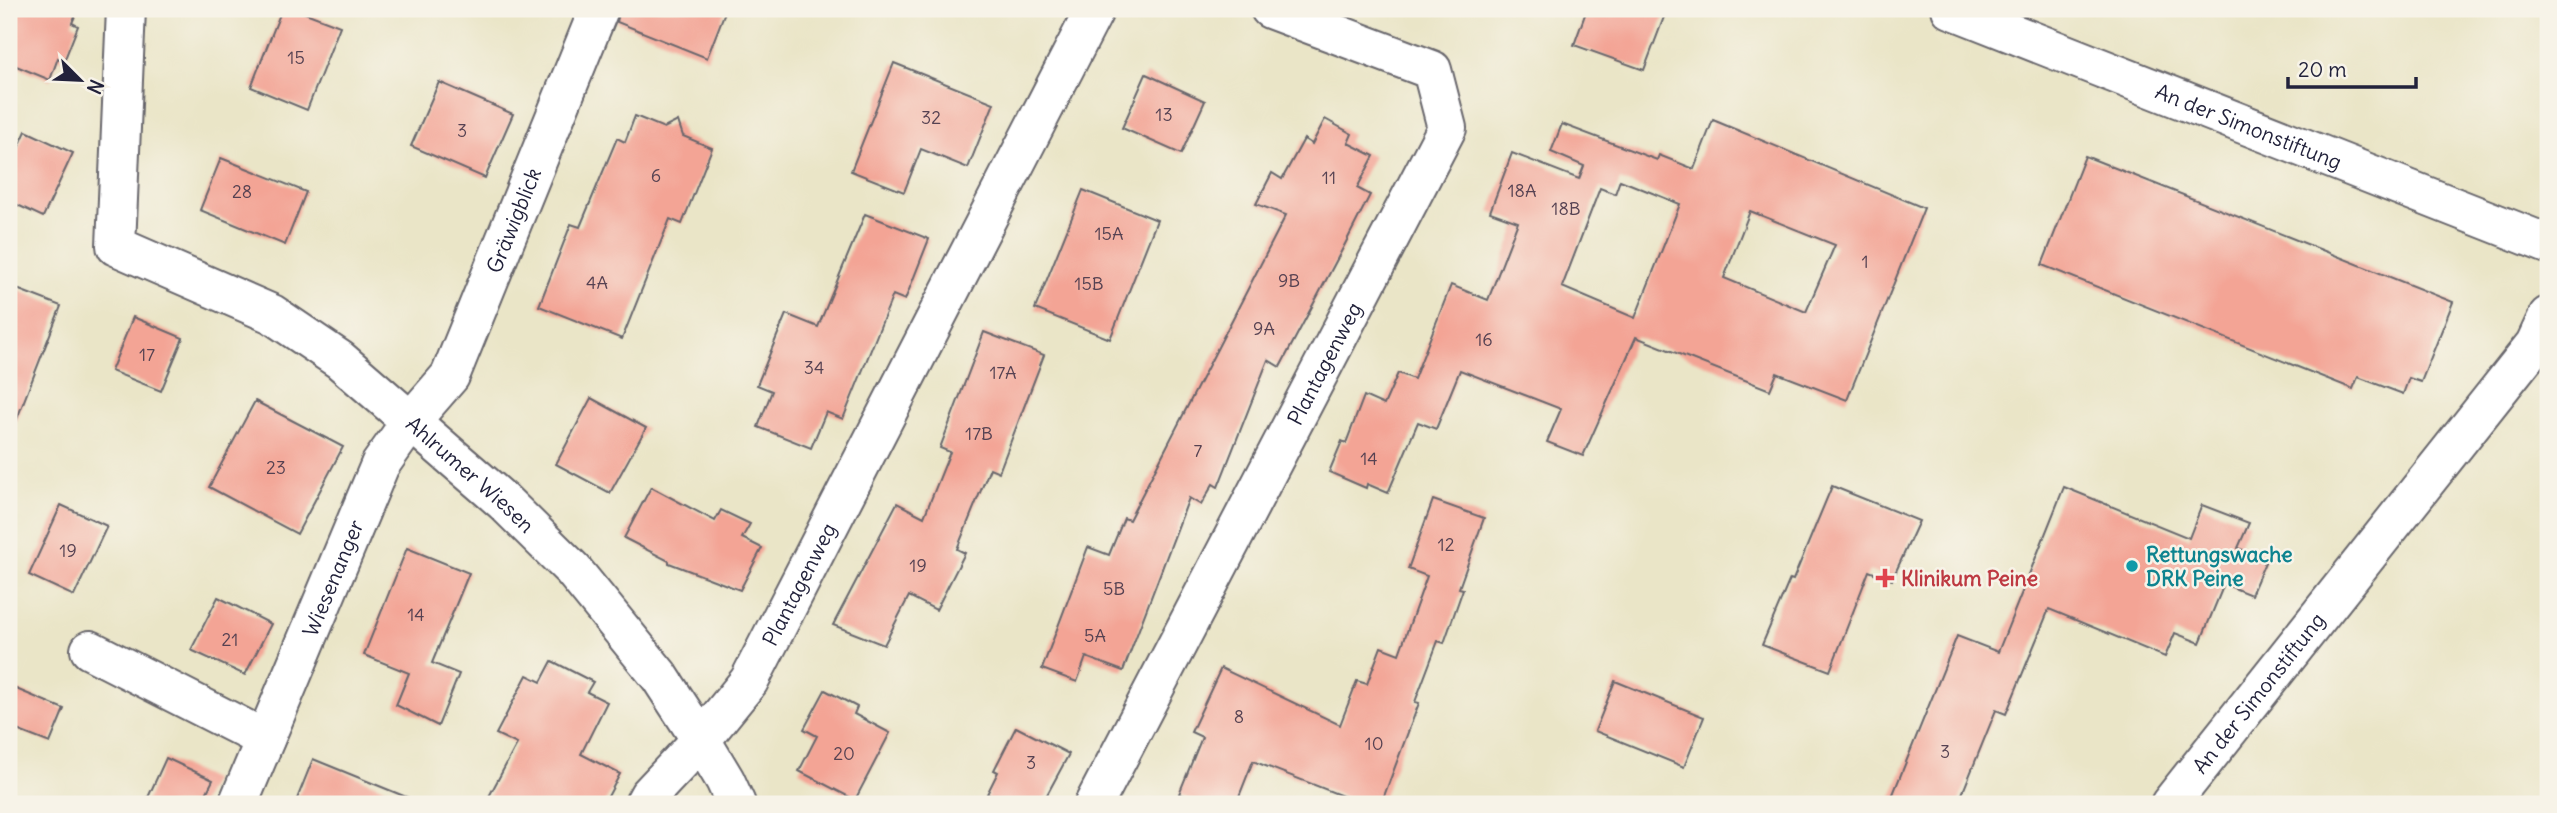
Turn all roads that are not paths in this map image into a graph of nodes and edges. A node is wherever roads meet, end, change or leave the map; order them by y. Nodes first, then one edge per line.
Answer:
1 (125, 9) edge
2 (599, 9) edge
3 (1095, 9) edge
4 (1270, 9) edge
5 (1951, 9) edge
6 (2548, 244) edge
7 (2548, 316) edge
8 (411, 421) junction
9 (90, 650) dead end
10 (265, 739) junction
11 (701, 740) junction
12 (238, 804) edge
13 (644, 804) edge
14 (736, 804) edge
15 (1094, 804) edge
16 (2170, 804) edge

1 - 8 street, Ahlrumer Wiesen
2 - 8 street, Gräwigblick
3 - 11 street, Plantagenweg
4 - 15 street, Plantagenweg
5 - 6 street, An der Simonstiftung
7 - 16 street, An der Simonstiftung
8 - 10 street, Wiesenanger
8 - 11 street, Ahlrumer Wiesen
9 - 10 street
10 - 12 street, Wiesenanger
11 - 13 street
11 - 14 street, Ahlrumer Wiesen

